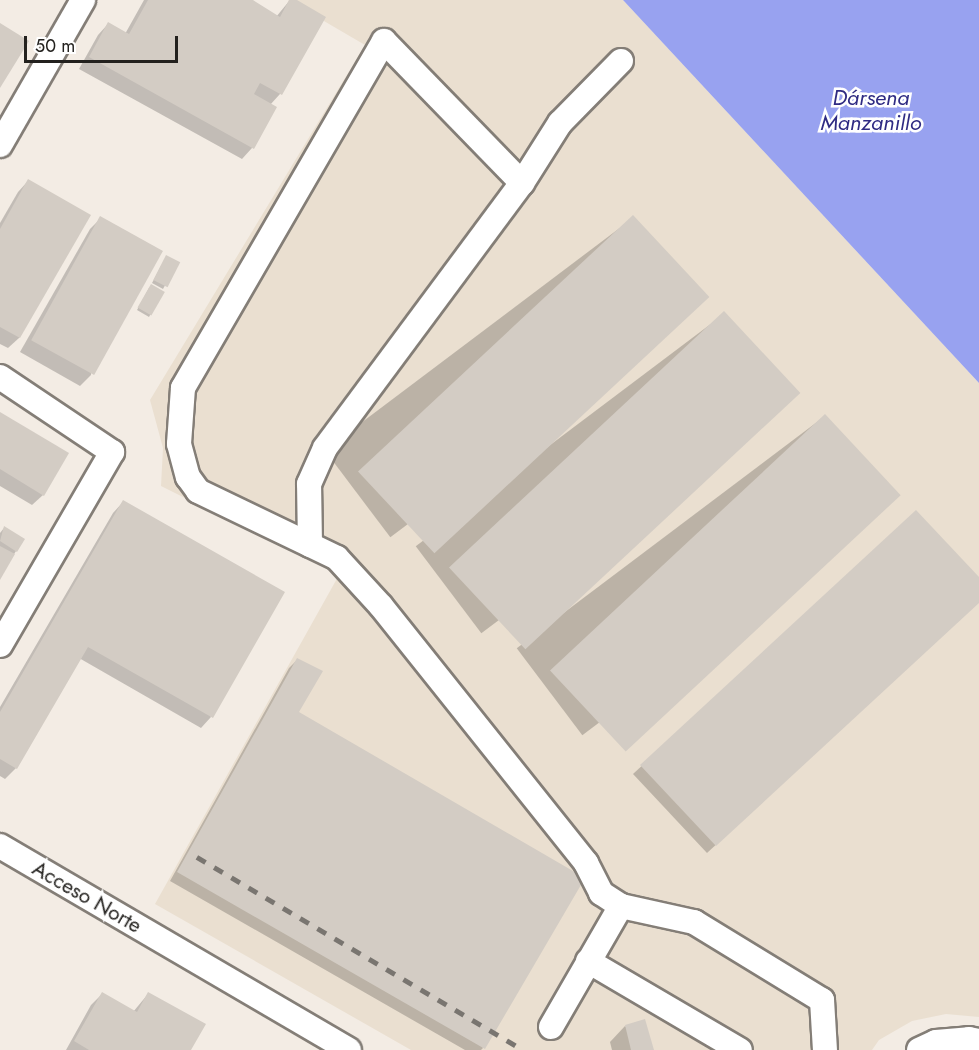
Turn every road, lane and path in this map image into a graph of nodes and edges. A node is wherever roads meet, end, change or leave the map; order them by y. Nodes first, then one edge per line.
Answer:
1 (83, 0) edge
2 (621, 61) dead end
3 (0, 146) edge
4 (522, 183) junction
5 (0, 377) edge
6 (310, 545) junction
7 (0, 645) edge
8 (0, 846) edge
9 (621, 906) junction
10 (588, 961) junction
11 (551, 1028) dead end
12 (979, 1041) edge
13 (349, 1050) edge
14 (740, 1050) edge
15 (825, 1050) edge
16 (919, 1050) edge

1 - 3 street
2 - 4 street
4 - 6 street
4 - 6 street
5 - 7 street
6 - 9 street
8 - 13 street, Acceso Norte
9 - 10 street
9 - 15 street
10 - 11 street
10 - 14 street
12 - 16 street

